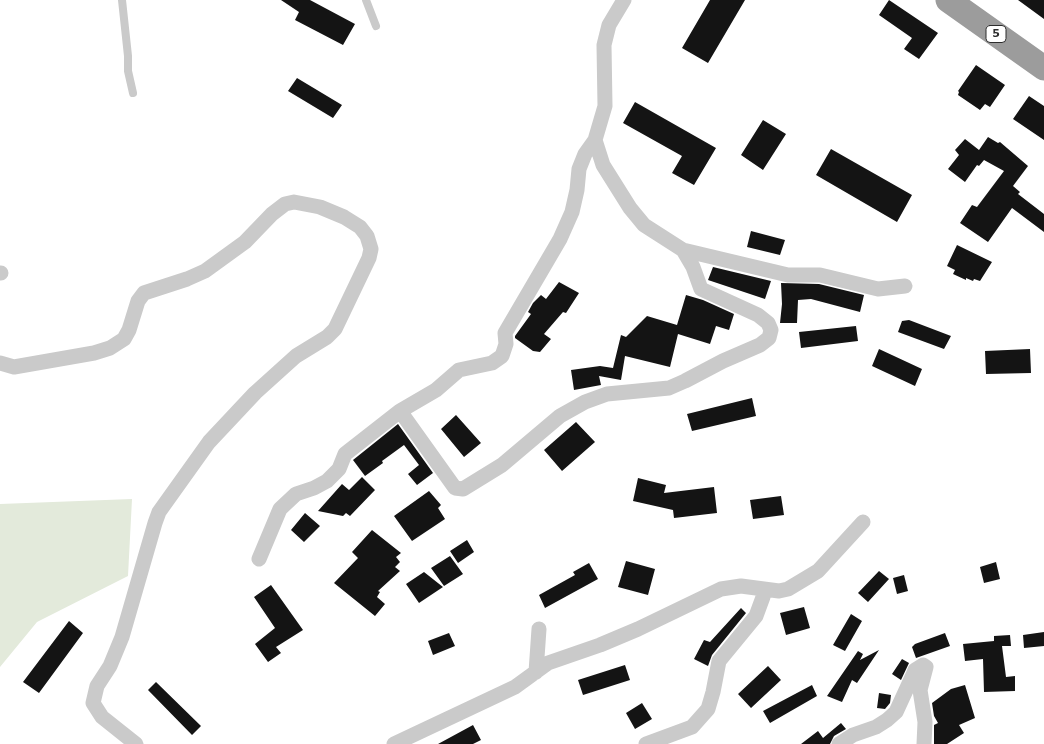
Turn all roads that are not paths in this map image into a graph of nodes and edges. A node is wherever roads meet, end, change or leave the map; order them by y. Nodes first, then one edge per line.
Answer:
1 (122, 0) edge
2 (366, 0) edge
3 (624, 0) edge
4 (948, 0) edge
5 (376, 26) dead end
6 (1044, 68) edge
7 (133, 94) dead end
8 (595, 140) junction
9 (683, 250) junction
10 (904, 286) dead end
11 (0, 363) edge
12 (400, 411) junction
13 (863, 522) dead end
14 (259, 559) dead end
15 (762, 589) junction
16 (539, 629) dead end
17 (536, 672) junction
18 (136, 744) edge
19 (394, 744) edge
20 (646, 744) edge
21 (839, 744) edge
22 (924, 744) edge

1 - 7 lane
2 - 5 lane
3 - 8 street
4 - 6 highway, 5
8 - 9 street
8 - 12 street
9 - 10 street
9 - 12 street
11 - 18 street
12 - 14 street
13 - 15 street
15 - 17 street
15 - 20 street
16 - 17 street
17 - 19 street
21 - 22 street

